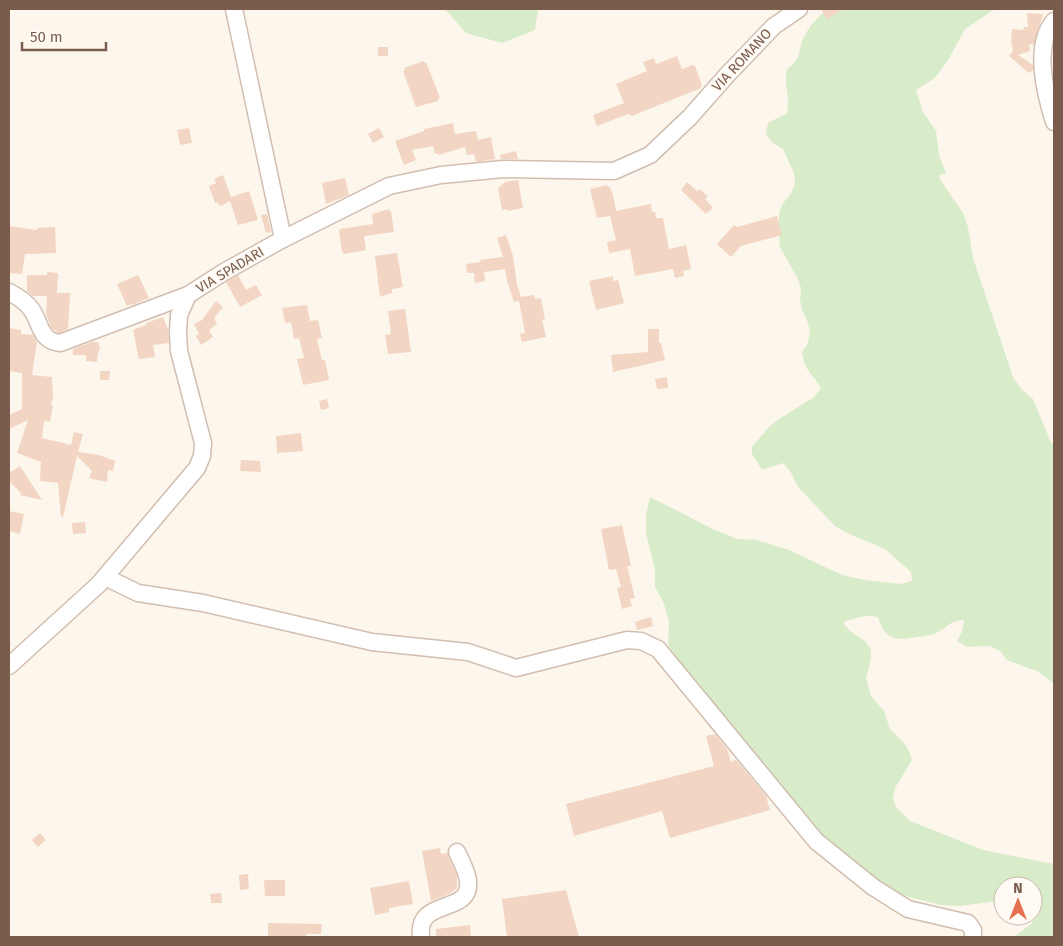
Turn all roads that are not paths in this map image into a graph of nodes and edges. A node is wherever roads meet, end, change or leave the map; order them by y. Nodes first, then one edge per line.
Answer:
1 (234, 9) edge
2 (799, 9) edge
3 (1054, 21) edge
4 (690, 117) joint
5 (1054, 122) edge
6 (283, 239) junction
7 (9, 292) edge
8 (188, 295) junction
9 (106, 577) junction
10 (9, 666) edge
11 (457, 852) dead end
12 (421, 937) edge
13 (973, 937) edge

1 - 6 street
2 - 4 street, VIA ROMANO
3 - 5 street
4 - 6 street, VIA SPADARI
6 - 8 street, VIA SPADARI
7 - 8 street
8 - 9 street, VIA SPADARI
9 - 10 street, VIA SPADARI
9 - 13 street
11 - 12 street

